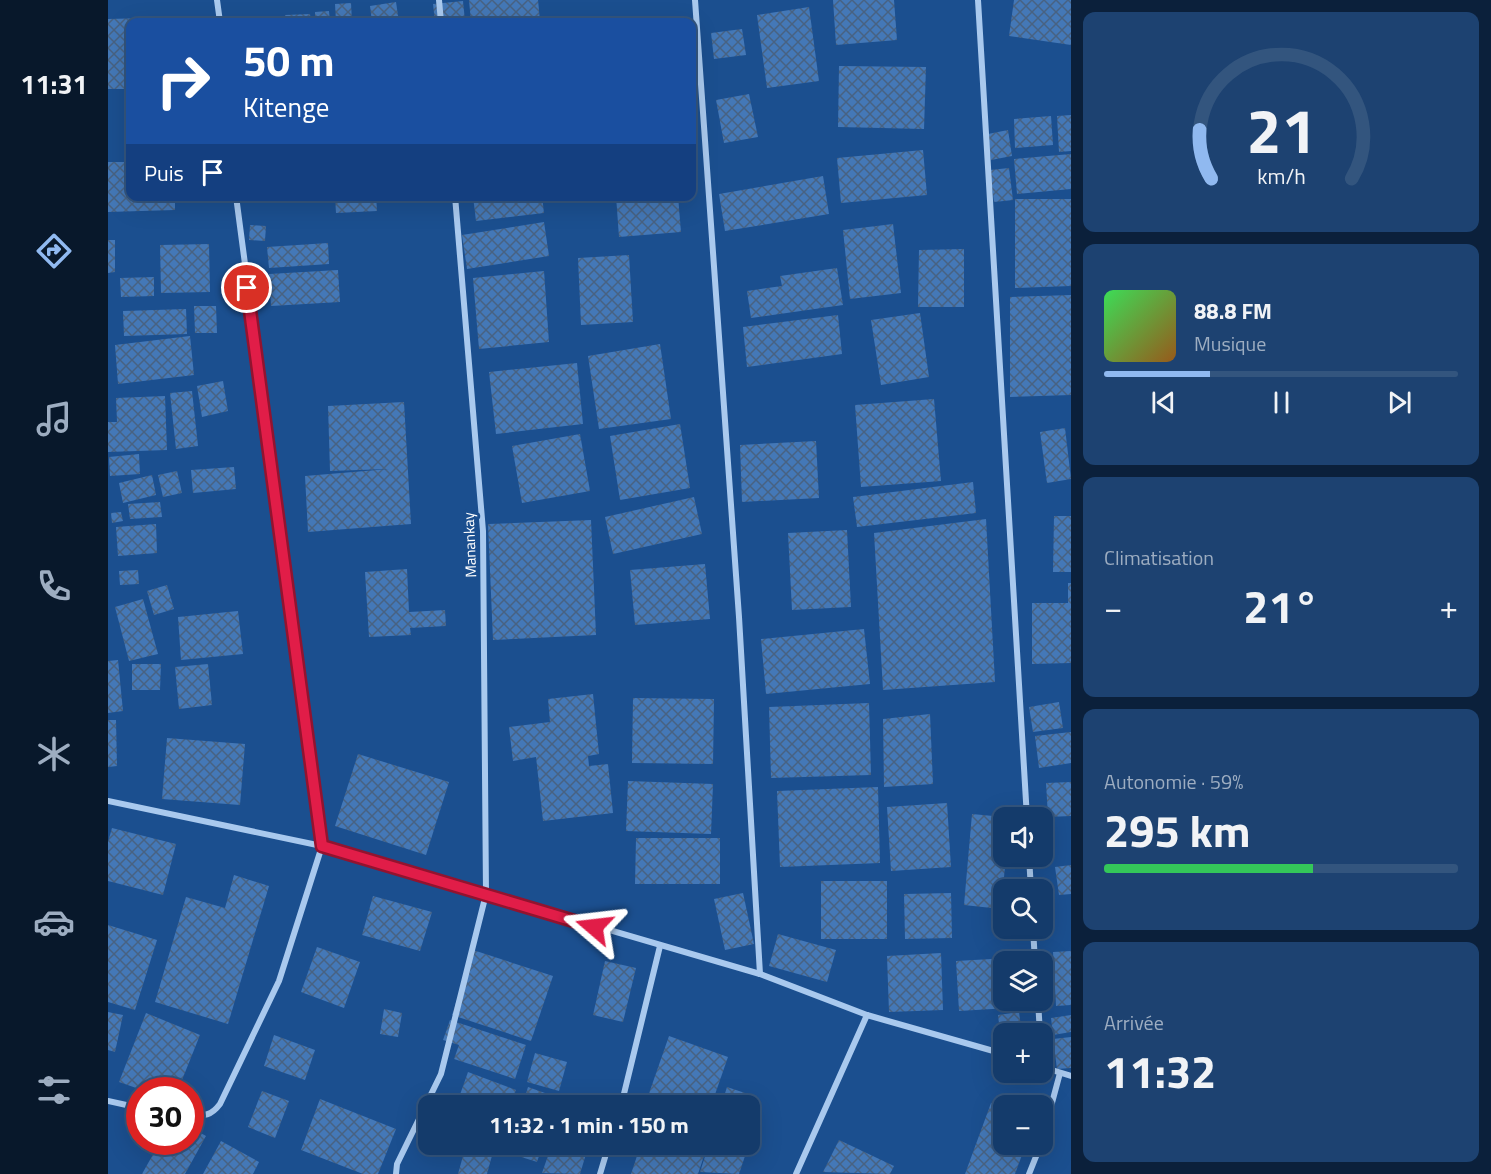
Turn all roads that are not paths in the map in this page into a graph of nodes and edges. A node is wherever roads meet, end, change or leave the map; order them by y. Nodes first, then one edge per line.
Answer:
1 (217, 0) edge
2 (439, 0) edge
3 (695, 0) edge
4 (978, 0) edge
5 (219, 18) edge
6 (441, 18) edge
7 (237, 201) edge
8 (455, 201) edge
9 (108, 801) edge
10 (1026, 807) edge
11 (322, 846) junction
12 (486, 894) junction
13 (660, 946) junction
14 (760, 974) junction
15 (867, 1015) junction
16 (993, 1051) edge
17 (1053, 1071) edge
18 (1060, 1073) junction
19 (1071, 1076) edge
20 (624, 1095) edge
21 (1053, 1100) edge
22 (108, 1101) edge
23 (126, 1105) edge
24 (204, 1116) edge
25 (606, 1155) edge
26 (1037, 1155) edge
27 (396, 1174) edge
28 (600, 1174) edge
29 (796, 1174) edge
30 (1029, 1174) edge

1 - 5 street
2 - 6 street
3 - 14 street
4 - 10 street
7 - 11 street
8 - 12 street, Manankay
9 - 11 street
11 - 12 street
11 - 24 street
12 - 13 street
12 - 27 street, Manankay
13 - 14 street
13 - 20 street
14 - 15 street
15 - 16 street
15 - 29 street
17 - 18 street
18 - 19 street
18 - 21 street
22 - 23 street
25 - 28 street
26 - 30 street

